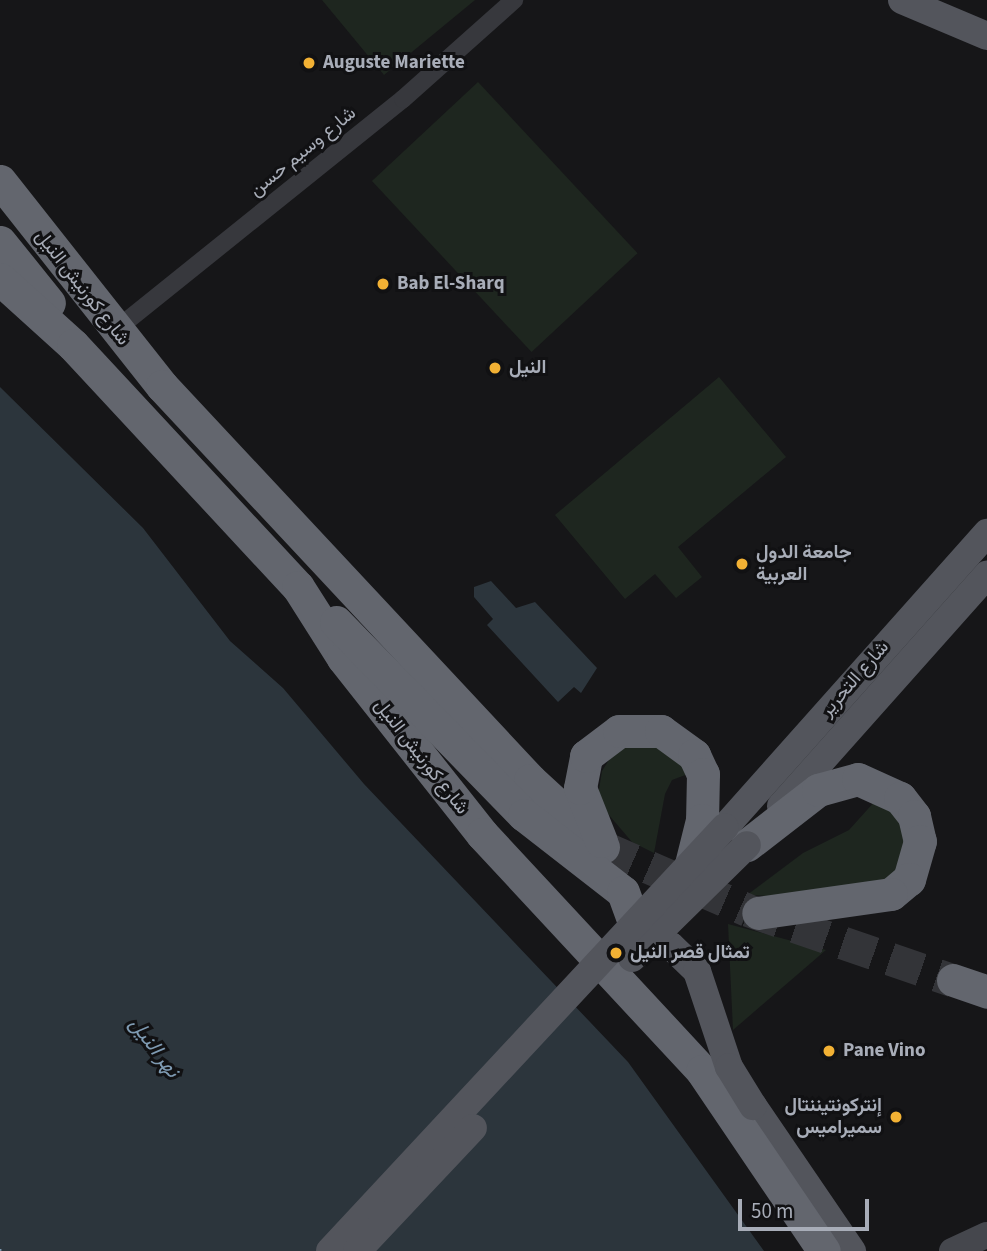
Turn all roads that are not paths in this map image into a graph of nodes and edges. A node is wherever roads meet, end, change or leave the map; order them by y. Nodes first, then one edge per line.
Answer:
1 (514, 0) edge
2 (902, 0) edge
3 (987, 36) edge
4 (0, 181) edge
5 (0, 242) edge
6 (0, 279) edge
7 (113, 332) junction
8 (73, 345) junction
9 (298, 530) junction
10 (987, 533) edge
11 (270, 557) junction
12 (987, 575) edge
13 (298, 587) junction
14 (736, 836) junction
15 (691, 864) junction
16 (758, 913) dead end
17 (642, 934) junction
18 (953, 980) tunnel mouth
19 (987, 992) edge
20 (987, 1235) edge
21 (330, 1251) edge
22 (358, 1251) edge
23 (824, 1251) edge
24 (852, 1251) edge
25 (952, 1251) edge

1 - 7 street, شارع وسيم حسن
2 - 3 main road
4 - 7 highway, شارع كورنيش النيل
5 - 8 highway
6 - 8 highway, شارع كورنيش النيل
7 - 9 highway, شارع كورنيش النيل
8 - 11 highway, شارع كورنيش النيل
9 - 11 highway
9 - 15 highway, شارع كورنيش النيل
10 - 14 main road, شارع التحرير
11 - 13 highway, شارع كورنيش النيل
12 - 14 main road, شارع التحرير
13 - 17 highway
13 - 23 highway, شارع كورنيش النيل
14 - 15 main road, bridge
14 - 16 highway
14 - 17 main road, bridge
15 - 17 main road, bridge
17 - 21 main road, bridge
17 - 22 main road, bridge
17 - 24 main road, bridge
18 - 19 highway
20 - 25 street

